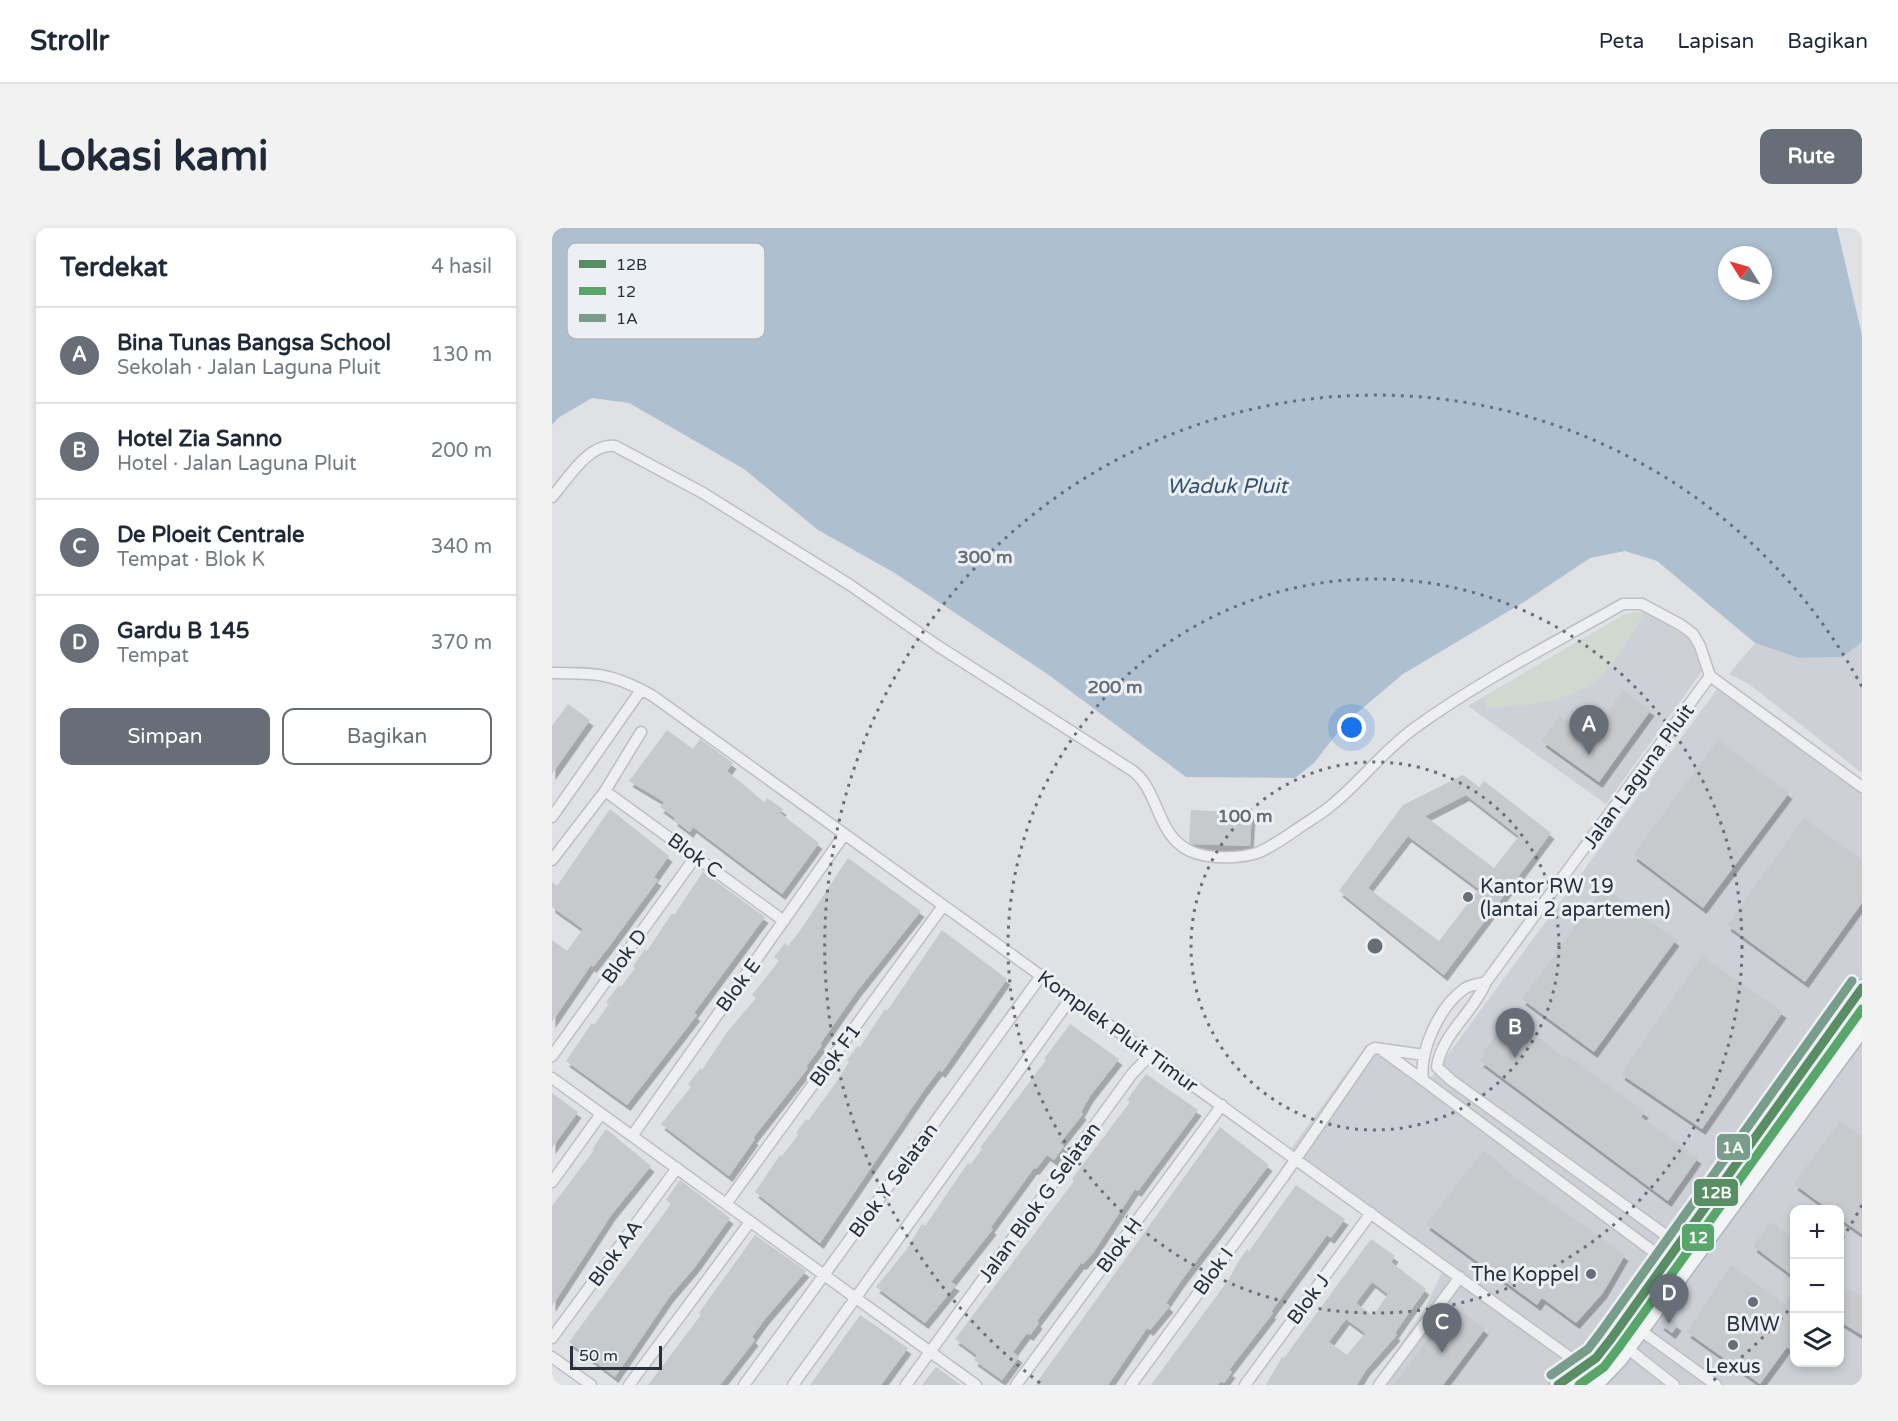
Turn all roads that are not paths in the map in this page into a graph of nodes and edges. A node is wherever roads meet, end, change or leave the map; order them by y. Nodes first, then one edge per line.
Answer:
1 (552, 497) edge
2 (552, 673) edge
3 (1710, 676) junction
4 (641, 690) junction
5 (641, 732) dead end
6 (1862, 787) edge
7 (604, 791) junction
8 (552, 817) edge
9 (844, 835) junction
10 (696, 856) junction
11 (552, 860) edge
12 (943, 906) junction
13 (784, 921) junction
14 (1041, 975) junction
15 (1486, 982) junction
16 (1862, 988) edge
17 (1071, 998) junction
18 (1862, 1028) edge
19 (1825, 1039) junction
20 (1380, 1049) junction
21 (1844, 1053) junction
22 (1150, 1055) junction
23 (1424, 1055) junction
24 (552, 1056) edge
25 (552, 1078) edge
26 (1423, 1080) junction
27 (1222, 1105) junction
28 (602, 1113) junction
29 (632, 1136) junction
30 (1296, 1158) junction
31 (677, 1168) junction
32 (1585, 1177) junction
33 (552, 1182) edge
34 (1573, 1192) junction
35 (726, 1204) junction
36 (1371, 1213) junction
37 (750, 1222) junction
38 (1678, 1245) junction
39 (1666, 1261) junction
40 (824, 1275) junction
41 (1460, 1277) junction
42 (856, 1298) junction
43 (1640, 1330) junction
44 (552, 1338) edge
45 (1627, 1348) junction
46 (930, 1352) junction
47 (552, 1358) edge
48 (1582, 1366) junction
49 (591, 1385) edge
50 (629, 1385) edge
51 (744, 1385) edge
52 (794, 1385) edge
53 (906, 1385) edge
54 (976, 1385) edge
55 (1017, 1385) edge
56 (1131, 1385) edge
57 (1245, 1385) edge
58 (1379, 1385) edge
59 (1558, 1385) edge
60 (1594, 1385) edge
61 (1674, 1385) edge
62 (1716, 1385) edge

1 - 3 street
2 - 4 street, Komplek Pluit Timur
3 - 6 street
3 - 15 street, Jalan Laguna Pluit
4 - 8 street
4 - 9 street, Komplek Pluit Timur
5 - 7 street
7 - 10 street, Blok C
7 - 11 street
9 - 12 street, Komplek Pluit Timur
9 - 13 street, Blok E
10 - 13 street, Blok C
10 - 24 street, Blok D
12 - 14 street, Komplek Pluit Timur
12 - 35 street, Blok F1
13 - 29 street, Blok E
14 - 17 street, Komplek Pluit Timur
14 - 40 street, Blok Y Selatan
15 - 23 street
15 - 32 street, Jalan Laguna Pluit
16 - 19 highway
17 - 22 street, Komplek Pluit Timur
17 - 42 street
18 - 21 highway
19 - 21 highway
19 - 38 highway
20 - 23 street
20 - 26 street
20 - 30 street, Blok I
21 - 43 highway
22 - 27 street, Komplek Pluit Timur
22 - 46 street, Jalan Blok G Selatan
23 - 26 street
25 - 28 street
26 - 34 street
27 - 30 street, Komplek Pluit Timur
27 - 55 street, Blok H
28 - 29 street
28 - 33 street
29 - 31 street
30 - 36 street, Komplek Pluit Timur
30 - 56 street, Blok I
31 - 35 street
31 - 44 street, Blok AA
32 - 34 street
32 - 38 street
34 - 39 street
35 - 37 street
36 - 41 street, Komplek Pluit Timur
36 - 57 street, Blok J
37 - 40 street
37 - 50 street
38 - 39 highway
39 - 48 highway
40 - 42 street
40 - 51 street, Blok Y Selatan
41 - 48 street, Komplek Pluit Timur
41 - 58 street
42 - 46 street
42 - 52 street
43 - 45 highway
43 - 62 street
45 - 60 highway
45 - 61 street
46 - 53 street, Jalan Blok G Selatan
46 - 54 street
47 - 49 street
48 - 59 highway

